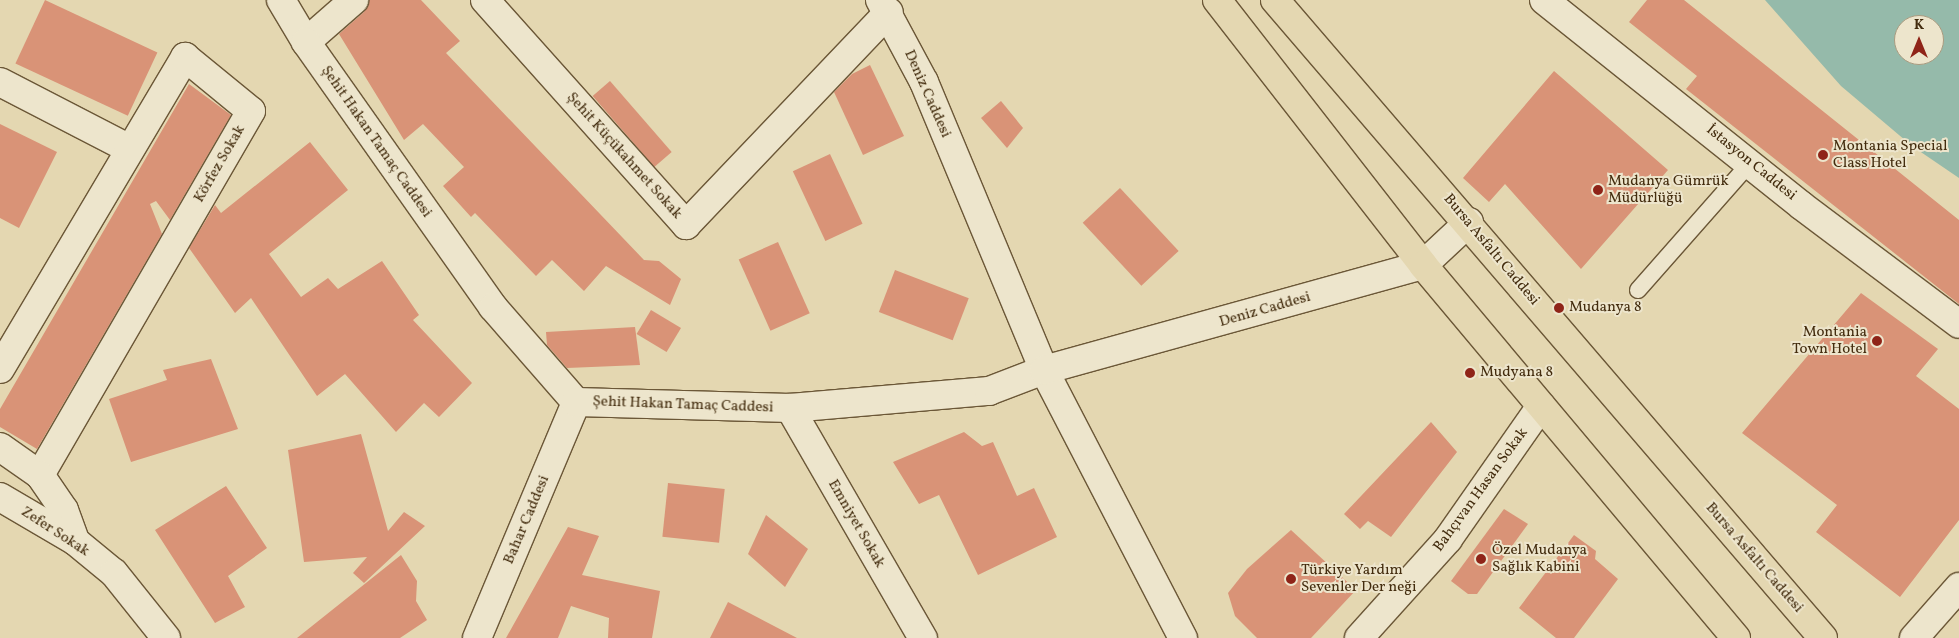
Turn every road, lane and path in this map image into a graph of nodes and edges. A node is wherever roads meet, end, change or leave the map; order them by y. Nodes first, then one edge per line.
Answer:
1 (281, 0) edge
2 (354, 0) edge
3 (485, 0) edge
4 (1217, 0) edge
5 (1275, 0) edge
6 (1544, 0) edge
7 (884, 6) edge
8 (306, 42) junction
9 (0, 82) edge
10 (130, 149) junction
11 (1751, 162) junction
12 (1470, 222) junction
13 (1423, 265) junction
14 (1638, 290) dead end
15 (1959, 324) edge
16 (0, 368) edge
17 (1044, 370) junction
18 (576, 402) junction
19 (1541, 406) junction
20 (790, 408) junction
21 (0, 447) edge
22 (40, 475) junction
23 (0, 497) edge
24 (75, 540) junction
25 (1959, 587) edge
26 (166, 638) edge
27 (477, 638) edge
28 (923, 638) edge
29 (1183, 638) edge
30 (1358, 638) edge
31 (1736, 638) edge
32 (1823, 638) edge
33 (1914, 638) edge

1 - 8 street, Şehit Hakan Tamaç Caddesi
2 - 8 street
3 - 7 street, Şehit Küçükahmet Sokak
4 - 13 highway
5 - 12 highway, Bursa Asfaltı Caddesi
6 - 11 street, İstasyon Caddesi
7 - 17 street, Deniz Caddesi
8 - 18 street, Şehit Hakan Tamaç Caddesi
9 - 10 street
10 - 16 street, Körfez Sokak
10 - 22 street, Körfez Sokak
11 - 14 lane
11 - 15 street, İstasyon Caddesi
12 - 13 street, Deniz Caddesi
12 - 32 highway, Bursa Asfaltı Caddesi
13 - 17 street, Deniz Caddesi
13 - 19 highway
17 - 20 street, Şehit Hakan Tamaç Caddesi
17 - 29 street, Deniz Caddesi
18 - 20 street, Şehit Hakan Tamaç Caddesi
18 - 27 street, Bahar Caddesi
19 - 30 street, Bahçıvan Hasan Sokak
19 - 31 highway
20 - 28 street, Emniyet Sokak
21 - 22 street
22 - 24 street
23 - 24 street, Zefer Sokak
24 - 26 street, Zefer Sokak
25 - 33 street

